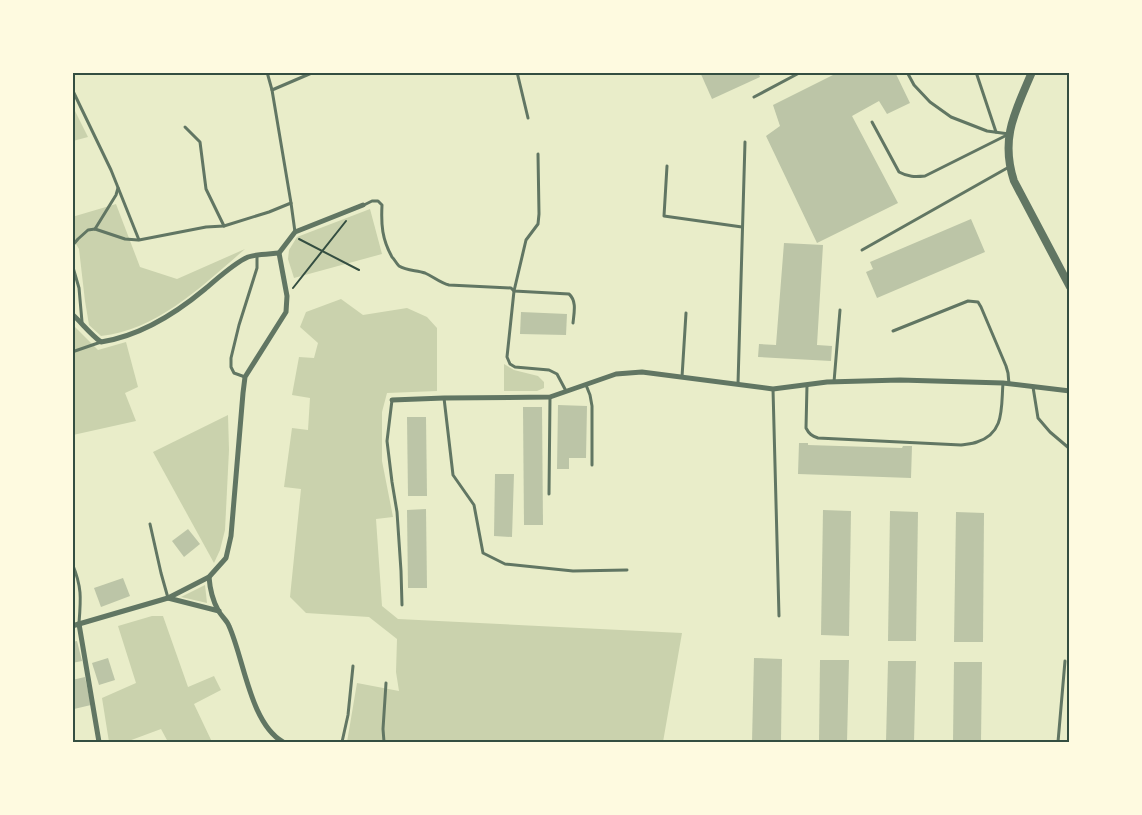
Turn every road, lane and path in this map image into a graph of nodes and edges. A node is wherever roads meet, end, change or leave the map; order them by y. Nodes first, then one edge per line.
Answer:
1 (267, 72) edge
2 (314, 72) edge
3 (518, 72) edge
4 (801, 72) edge
5 (907, 72) edge
6 (976, 72) edge
7 (1032, 72) edge
8 (72, 89) edge
9 (272, 90) junction
10 (754, 97) dead end
11 (528, 118) dead end
12 (872, 122) dead end
13 (185, 127) dead end
14 (996, 132) junction
15 (1009, 134) junction
16 (744, 142) dead end
17 (538, 154) dead end
18 (667, 166) dead end
19 (1009, 167) junction
20 (118, 188) junction
21 (292, 203) junction
22 (363, 205) joint
23 (355, 208) junction
24 (224, 226) junction
25 (742, 226) junction
26 (95, 229) junction
27 (294, 234) junction
28 (139, 240) junction
29 (72, 246) edge
30 (862, 250) dead end
31 (322, 251) junction
32 (278, 253) junction
33 (257, 256) junction
34 (72, 264) edge
35 (359, 270) dead end
36 (1070, 287) edge
37 (514, 291) junction
38 (287, 296) junction
39 (840, 310) dead end
40 (686, 313) dead end
41 (72, 314) edge
42 (82, 323) junction
43 (573, 323) dead end
44 (893, 331) dead end
45 (100, 342) junction
46 (72, 352) edge
47 (246, 377) junction
48 (682, 377) junction
49 (834, 382) junction
50 (586, 384) junction
51 (807, 384) junction
52 (1006, 384) junction
53 (738, 385) junction
54 (1033, 387) junction
55 (773, 388) junction
56 (566, 391) junction
57 (1070, 392) edge
58 (550, 397) junction
59 (444, 398) junction
60 (392, 400) joint
61 (1070, 449) edge
62 (592, 465) dead end
63 (549, 494) dead end
64 (150, 524) dead end
65 (72, 563) edge
66 (627, 570) dead end
67 (209, 577) junction
68 (168, 598) junction
69 (402, 605) dead end
70 (219, 611) junction
71 (780, 616) dead end
72 (79, 624) junction
73 (72, 626) edge
74 (1065, 661) dead end
75 (353, 666) dead end
76 (386, 683) dead end
77 (99, 742) edge
78 (283, 742) edge
79 (342, 742) edge
80 (384, 742) edge
81 (1058, 742) edge

1 - 9 lane
2 - 9 lane
3 - 11 lane
4 - 10 lane
5 - 14 lane
6 - 14 lane
7 - 15 street
8 - 20 lane
9 - 21 lane
12 - 15 lane
13 - 24 lane
14 - 15 lane
15 - 19 street
16 - 25 lane
17 - 37 lane
18 - 25 lane
19 - 30 lane
19 - 36 street
20 - 26 lane
20 - 28 lane
21 - 24 lane
21 - 27 lane
22 - 23 street
22 - 37 lane
23 - 27 street
23 - 31 path
24 - 28 lane
25 - 53 lane
26 - 28 lane
26 - 29 lane
27 - 31 path
27 - 32 street
31 - 35 path
31 - 38 path
32 - 33 street
32 - 38 street
33 - 45 street
33 - 47 lane
34 - 42 lane
37 - 43 lane
37 - 56 lane
38 - 47 street
39 - 49 lane
40 - 48 lane
41 - 42 street
42 - 45 street
44 - 52 lane
45 - 46 lane
47 - 67 street
48 - 50 street
48 - 53 street
49 - 51 street
49 - 52 street
50 - 56 street
50 - 62 lane
51 - 52 lane
51 - 55 street
52 - 54 street
53 - 55 street
54 - 57 street
54 - 61 lane
55 - 71 lane
56 - 58 street
58 - 59 street
58 - 63 lane
59 - 60 street
59 - 66 lane
60 - 69 lane
64 - 68 lane
65 - 72 lane
67 - 68 street
67 - 70 street
68 - 70 street
68 - 72 street
70 - 78 street
72 - 73 street
72 - 77 street
74 - 81 lane
75 - 79 lane
76 - 80 lane

